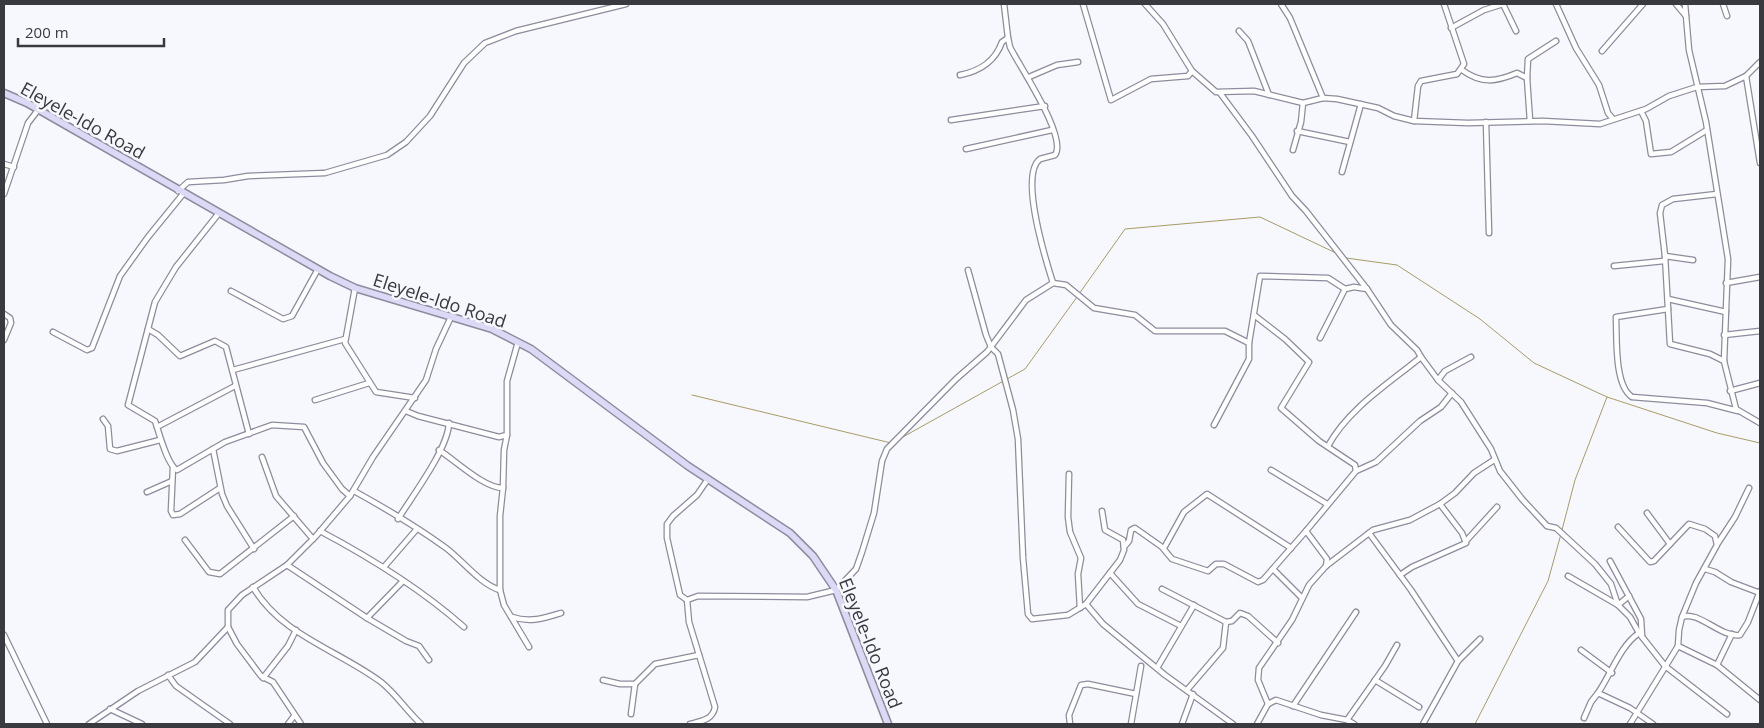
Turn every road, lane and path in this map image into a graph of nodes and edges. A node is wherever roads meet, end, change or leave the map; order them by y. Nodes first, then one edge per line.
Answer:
1 (626, 4) edge
2 (1004, 4) edge
3 (1084, 4) edge
4 (1147, 4) edge
5 (1281, 4) edge
6 (1444, 4) edge
7 (1503, 4) edge
8 (1564, 4) edge
9 (1643, 4) edge
10 (1676, 4) edge
11 (1685, 4) edge
12 (1723, 4) edge
13 (1557, 5) edge
14 (1687, 16) junction
15 (1728, 16) dead end
16 (1452, 28) junction
17 (1239, 31) dead end
18 (1516, 31) dead end
19 (1008, 38) junction
20 (1556, 41) dead end
21 (1602, 51) dead end
22 (1078, 62) dead end
23 (1760, 62) edge
24 (1462, 70) junction
25 (1192, 71) junction
26 (960, 75) dead end
27 (1746, 76) junction
28 (1029, 77) junction
29 (1527, 78) junction
30 (1697, 86) junction
31 (4, 93) edge
32 (1220, 93) junction
33 (1269, 95) junction
34 (1323, 98) junction
35 (1303, 103) junction
36 (1361, 104) junction
37 (1045, 106) junction
38 (38, 110) junction
39 (1641, 111) junction
40 (1613, 119) junction
41 (951, 120) dead end
42 (1414, 121) junction
43 (1530, 121) junction
44 (1486, 122) junction
45 (1760, 122) edge
46 (1754, 124) junction
47 (1052, 130) junction
48 (1707, 130) junction
49 (1297, 131) junction
50 (1350, 142) junction
51 (966, 149) dead end
52 (1293, 150) dead end
53 (1760, 163) edge
54 (4, 164) edge
55 (14, 167) junction
56 (1342, 172) dead end
57 (181, 192) junction
58 (4, 194) edge
59 (1717, 194) junction
60 (219, 212) junction
61 (1489, 232) dead end
62 (1665, 259) junction
63 (1693, 260) dead end
64 (1614, 266) dead end
65 (318, 269) junction
66 (968, 270) dead end
67 (1760, 277) edge
68 (1053, 283) junction
69 (1726, 283) junction
70 (354, 288) junction
71 (1346, 289) junction
72 (1367, 289) junction
73 (231, 291) dead end
74 (1668, 299) junction
75 (1668, 309) junction
76 (1726, 312) junction
77 (4, 314) edge
78 (1254, 315) junction
79 (451, 317) junction
80 (148, 329) junction
81 (1760, 331) edge
82 (53, 332) dead end
83 (1724, 335) junction
84 (1320, 338) dead end
85 (344, 339) junction
86 (4, 340) edge
87 (518, 342) junction
88 (1249, 343) junction
89 (991, 347) junction
90 (1421, 357) junction
91 (1471, 357) dead end
92 (1724, 361) junction
93 (233, 370) junction
94 (1438, 380) junction
95 (1760, 382) edge
96 (369, 383) junction
97 (235, 386) junction
98 (1730, 391) junction
99 (1452, 392) junction
100 (415, 398) junction
101 (315, 400) dead end
102 (406, 411) junction
103 (1739, 412) junction
104 (104, 419) dead end
105 (449, 423) junction
106 (1760, 423) edge
107 (1214, 425) dead end
108 (157, 427) junction
109 (249, 434) junction
110 (508, 435) junction
111 (160, 440) junction
112 (1328, 446) junction
113 (214, 449) junction
114 (439, 450) junction
115 (262, 457) dead end
116 (1494, 460) junction
117 (173, 467) junction
118 (1271, 470) dead end
119 (1356, 471) junction
120 (1070, 474) dead end
121 (708, 480) junction
122 (172, 481) junction
123 (220, 488) junction
124 (503, 488) junction
125 (1749, 488) dead end
126 (354, 491) junction
127 (147, 492) dead end
128 (350, 496) junction
129 (1326, 504) junction
130 (1440, 504) junction
131 (1497, 507) dead end
132 (1102, 511) dead end
133 (1647, 513) dead end
134 (294, 516) junction
135 (398, 519) junction
136 (1618, 527) dead end
137 (416, 530) junction
138 (320, 531) junction
139 (1306, 531) junction
140 (1369, 533) junction
141 (313, 539) junction
142 (185, 540) dead end
143 (1466, 542) junction
144 (1670, 544) junction
145 (1717, 545) junction
146 (1124, 547) junction
147 (1164, 548) junction
148 (1291, 548) junction
149 (254, 549) junction
150 (1610, 561) dead end
151 (287, 565) junction
152 (1326, 566) junction
153 (384, 567) junction
154 (1273, 569) junction
155 (1705, 569) junction
156 (1110, 573) junction
157 (1400, 575) junction
158 (1568, 576) dead end
159 (403, 580) junction
160 (252, 587) junction
161 (1162, 589) dead end
162 (500, 590) junction
163 (836, 590) junction
164 (1760, 592) edge
165 (1629, 596) junction
166 (1302, 598) junction
167 (687, 600) junction
168 (1086, 604) junction
169 (1194, 605) junction
170 (1618, 605) junction
171 (1080, 608) junction
172 (1356, 612) dead end
173 (561, 613) dead end
174 (511, 617) junction
175 (1682, 617) junction
176 (367, 618) junction
177 (1226, 622) junction
178 (1180, 626) junction
179 (228, 627) junction
180 (464, 627) dead end
181 (296, 630) junction
182 (1732, 634) junction
183 (4, 635) edge
184 (1640, 635) junction
185 (1480, 639) dead end
186 (1278, 643) junction
187 (1397, 644) dead end
188 (1678, 646) junction
189 (529, 647) dead end
190 (1581, 650) dead end
191 (698, 655) junction
192 (430, 660) dead end
193 (1458, 661) junction
194 (1717, 665) junction
195 (1141, 666) dead end
196 (1665, 666) junction
197 (1157, 668) junction
198 (1612, 673) junction
199 (168, 675) junction
200 (263, 678) junction
201 (603, 680) dead end
202 (1375, 680) junction
203 (636, 684) junction
204 (1187, 690) junction
205 (1598, 693) junction
206 (1136, 694) junction
207 (1193, 694) junction
208 (1760, 700) edge
209 (1268, 704) junction
210 (1293, 706) junction
211 (1418, 707) dead end
212 (110, 709) junction
213 (631, 714) dead end
214 (1636, 714) junction
215 (1727, 714) dead end
216 (294, 716) junction
217 (1584, 718) dead end
218 (1347, 720) junction
219 (46, 724) edge
220 (89, 724) edge
221 (142, 724) edge
222 (230, 724) edge
223 (288, 724) edge
224 (301, 724) edge
225 (421, 724) edge
226 (690, 724) edge
227 (888, 724) edge
228 (1070, 724) edge
229 (1131, 724) edge
230 (1182, 724) edge
231 (1233, 724) edge
232 (1258, 724) edge
233 (1354, 724) edge
234 (1423, 724) edge
235 (1630, 724) edge
236 (1653, 724) edge

1 - 57 street
2 - 19 street
3 - 25 street
4 - 25 street
5 - 34 street
6 - 16 street
7 - 16 street
7 - 18 street
8 - 13 street
9 - 21 street
10 - 14 street
11 - 14 street
12 - 15 street
13 - 40 street
14 - 30 street
16 - 24 street
17 - 33 street
19 - 26 street
19 - 28 street
20 - 29 street
22 - 28 street
23 - 27 street
24 - 29 street
24 - 42 street
25 - 32 street
27 - 30 street
27 - 46 street
28 - 37 street
29 - 43 street
30 - 39 street
30 - 48 street
31 - 38 main road, Eleyele-Ido Road
32 - 33 street
32 - 72 street
33 - 35 street
34 - 35 street
34 - 36 street
35 - 49 street
36 - 42 street
36 - 50 street
37 - 41 street
37 - 47 street
38 - 55 street
38 - 57 main road, Eleyele-Ido Road
39 - 40 street
39 - 48 street
40 - 43 street
42 - 44 street
43 - 44 street
44 - 61 street
45 - 46 street
46 - 53 street
47 - 51 street
47 - 68 street
48 - 59 street
49 - 50 street
49 - 52 street
50 - 56 street
54 - 55 street
55 - 58 street
57 - 60 main road, Eleyele-Ido Road
57 - 82 street
59 - 62 street
59 - 69 street
60 - 65 main road, Eleyele-Ido Road
60 - 80 street
62 - 63 street
62 - 64 street
62 - 74 street
65 - 70 main road, Eleyele-Ido Road
65 - 73 street
66 - 89 street
67 - 69 street
68 - 88 street
68 - 89 street
69 - 76 street
70 - 79 main road, Eleyele-Ido Road
70 - 85 street
71 - 72 street
71 - 78 street
71 - 84 street
72 - 90 street
74 - 75 street
74 - 76 street
75 - 92 street
75 - 103 street
76 - 83 street
77 - 86 street
78 - 88 street
78 - 112 street
79 - 87 main road, Eleyele-Ido Road
79 - 100 street
80 - 93 street
80 - 108 street
81 - 83 street
83 - 92 street
85 - 93 street
85 - 96 street
87 - 110 street
87 - 121 main road, Eleyele-Ido Road
88 - 107 street
89 - 163 street
89 - 171 street
90 - 94 street
90 - 112 street
91 - 94 street
92 - 98 street
93 - 97 street
94 - 99 street
95 - 98 street
96 - 100 street
96 - 101 street
97 - 108 street
97 - 109 street
98 - 103 street
99 - 116 street
99 - 119 street
100 - 102 street
102 - 105 street
102 - 126 street
103 - 106 street
104 - 111 street
105 - 110 street
105 - 114 street
108 - 111 street
109 - 113 street
109 - 128 street
110 - 124 street
111 - 117 street
112 - 119 street
113 - 117 street
113 - 123 street
114 - 124 street
114 - 135 street
115 - 134 street
116 - 130 street
116 - 170 street
117 - 122 street
118 - 129 street
119 - 129 street
120 - 171 street
121 - 163 main road, Eleyele-Ido Road
121 - 167 street
122 - 123 street
122 - 127 street
123 - 149 street
124 - 162 street
125 - 145 street
126 - 128 street
126 - 135 street
128 - 138 street
129 - 139 street
130 - 140 street
130 - 143 street
131 - 143 street
132 - 146 street
133 - 144 street
134 - 141 street
134 - 149 street
135 - 137 street
136 - 144 street
137 - 153 street
137 - 162 street
138 - 141 street
138 - 153 street
139 - 148 street
139 - 152 street
140 - 152 street
140 - 157 street
141 - 151 street
142 - 149 street
143 - 157 street
144 - 145 street
145 - 155 street
146 - 147 street
146 - 156 street
147 - 148 street
147 - 154 street
148 - 154 street
150 - 165 street
151 - 160 street
151 - 176 street
152 - 166 street
153 - 159 street
154 - 166 street
155 - 164 street
155 - 175 street
156 - 168 street
156 - 178 street
157 - 193 street
158 - 170 street
159 - 176 street
159 - 180 street
160 - 179 street
160 - 181 street
161 - 169 street
162 - 174 street
163 - 167 street
163 - 227 main road, Eleyele-Ido Road
164 - 182 street
165 - 170 street
165 - 184 street
166 - 186 street
167 - 191 street
168 - 171 street
168 - 197 street
169 - 177 street
169 - 178 street
170 - 184 street
172 - 210 street
173 - 174 street
174 - 189 street
175 - 182 street
175 - 188 street
176 - 192 street
177 - 186 street
177 - 204 street
178 - 197 street
179 - 199 street
179 - 200 street
181 - 200 street
181 - 225 street
182 - 194 street
183 - 219 street
184 - 196 street
184 - 198 street
185 - 193 street
186 - 209 street
187 - 202 street
188 - 194 street
188 - 196 street
190 - 198 street
191 - 203 street
191 - 226 street
193 - 234 street
194 - 208 street
195 - 206 street
196 - 214 street
196 - 215 street
197 - 204 street
198 - 205 street
199 - 212 street
199 - 222 street
200 - 216 street
201 - 203 street
202 - 211 street
202 - 218 street
203 - 213 street
204 - 207 street
205 - 214 street
205 - 217 street
206 - 228 street
206 - 229 street
207 - 230 street
207 - 231 street
209 - 210 street
209 - 232 street
210 - 218 street
212 - 220 street
212 - 221 street
214 - 235 street
214 - 236 street
216 - 223 street
216 - 224 street
218 - 233 street

